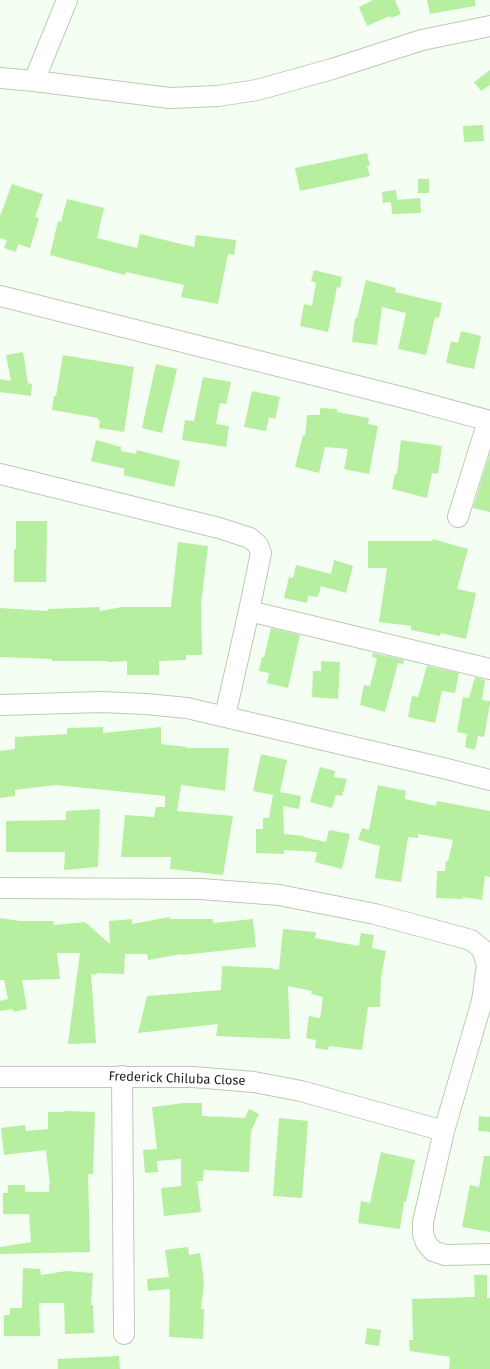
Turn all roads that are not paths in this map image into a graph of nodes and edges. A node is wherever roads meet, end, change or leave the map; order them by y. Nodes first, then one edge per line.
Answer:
1 (67, 0) edge
2 (490, 26) edge
3 (0, 78) edge
4 (34, 81) junction
5 (0, 296) edge
6 (489, 421) edge
7 (0, 474) edge
8 (458, 517) dead end
9 (249, 611) junction
10 (490, 669) edge
11 (0, 705) edge
12 (224, 716) junction
13 (490, 780) edge
14 (0, 888) edge
15 (122, 1076) junction
16 (0, 1077) edge
17 (444, 1131) junction
18 (490, 1254) edge
19 (124, 1334) dead end

1 - 4 street
2 - 4 street
3 - 4 street
5 - 6 street
6 - 8 street
7 - 9 street
9 - 10 street
9 - 12 street
11 - 12 street
12 - 13 street
14 - 17 street
15 - 16 street, Frederick Chiluba Close
15 - 17 street, Frederick Chiluba Close
15 - 19 street
17 - 18 street

